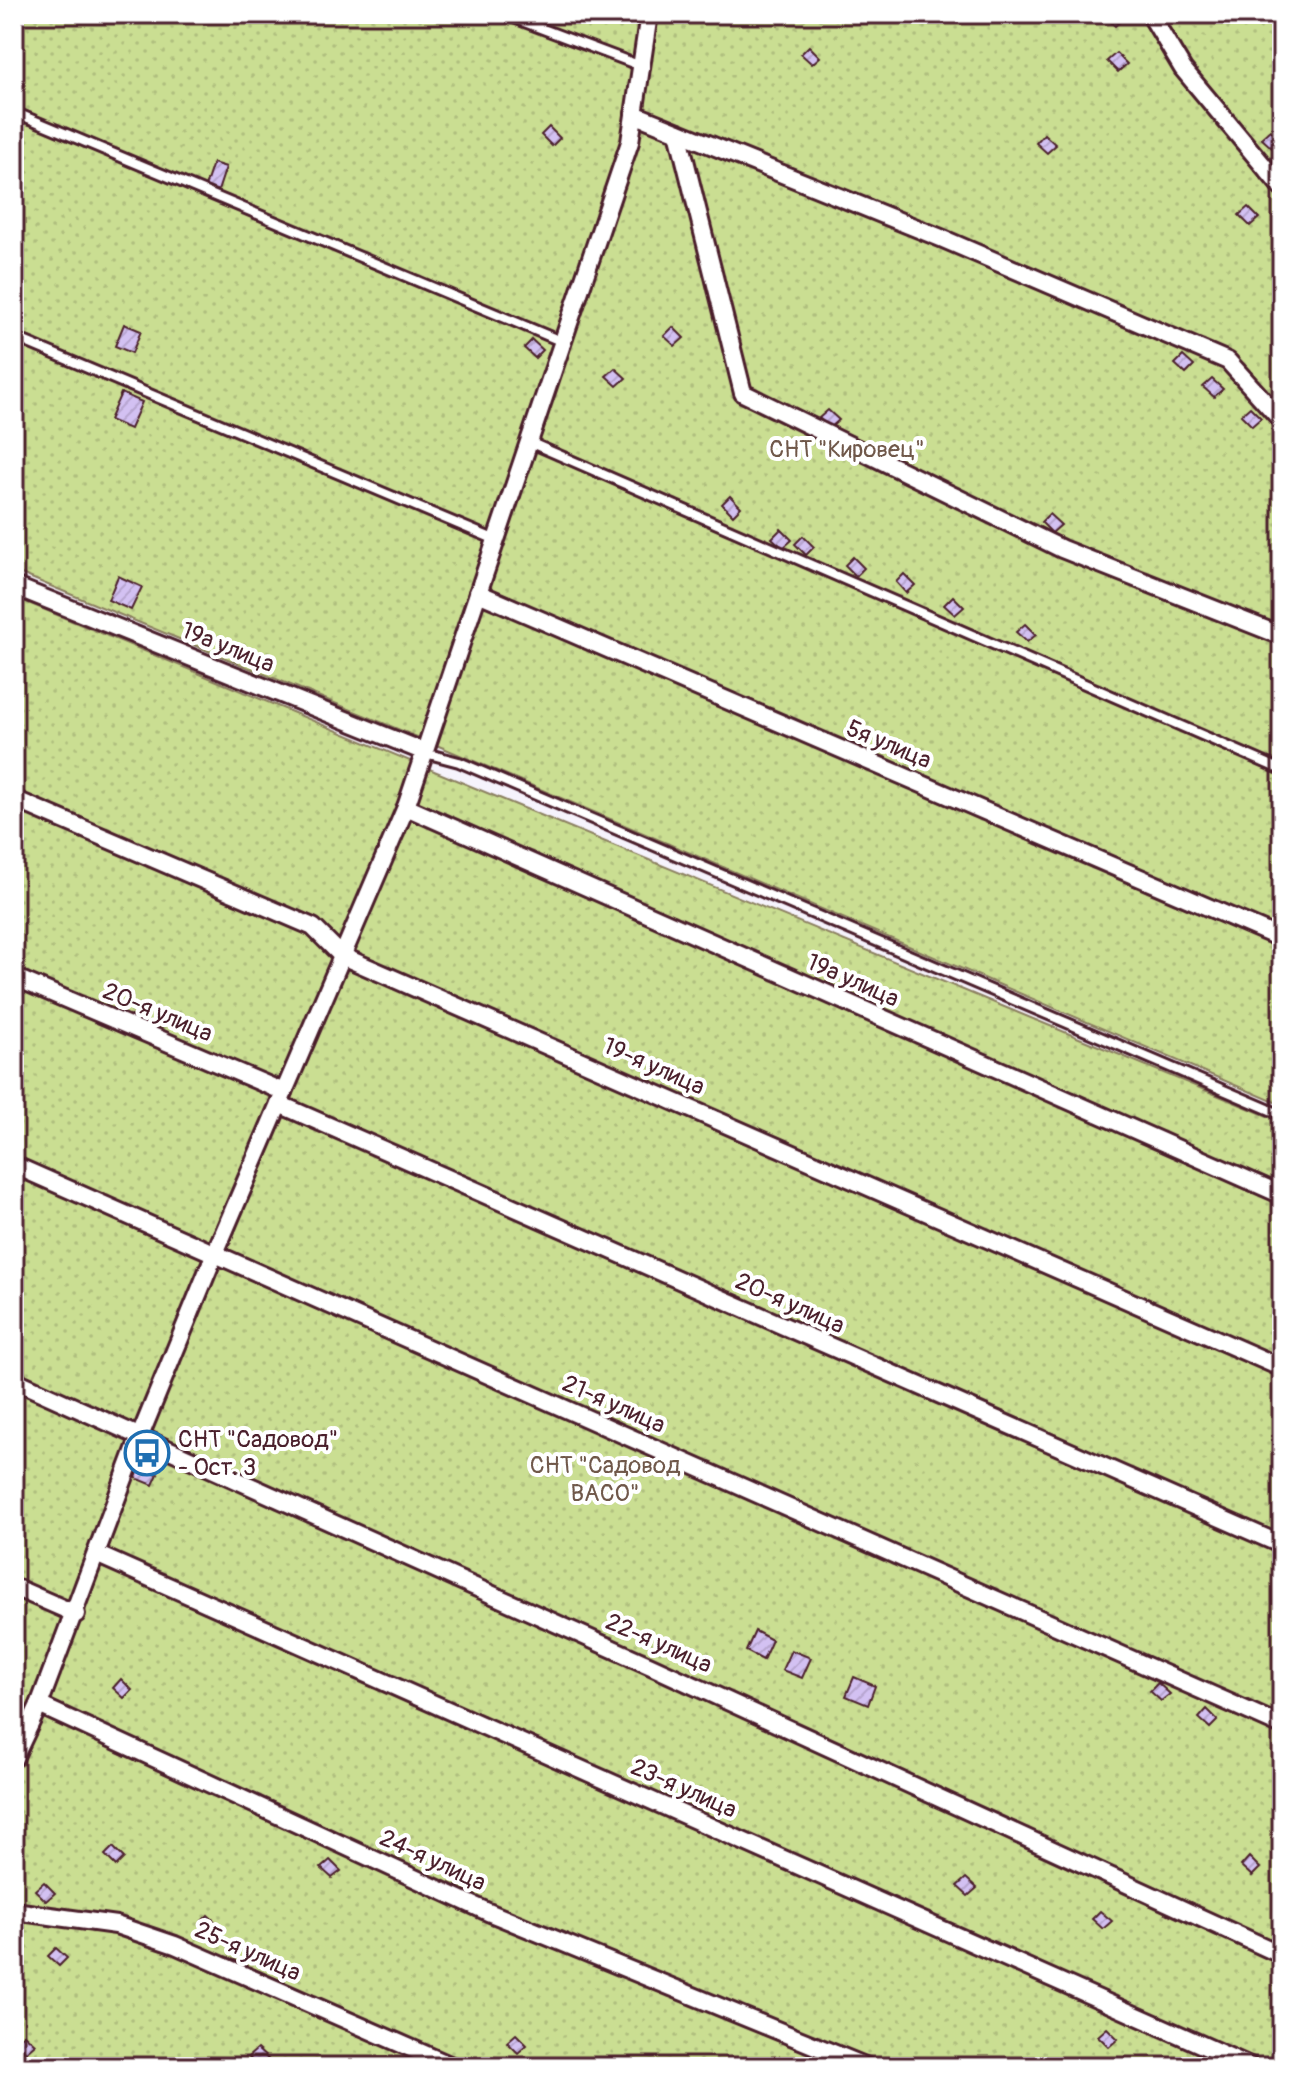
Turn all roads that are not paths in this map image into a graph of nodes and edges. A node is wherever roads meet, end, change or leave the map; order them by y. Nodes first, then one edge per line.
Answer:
1 (503, 14) edge
2 (649, 14) edge
3 (1150, 14) edge
4 (641, 66) junction
5 (14, 112) edge
6 (634, 114) junction
7 (678, 132) junction
8 (1282, 188) edge
9 (14, 337) edge
10 (563, 342) junction
11 (1282, 421) edge
12 (529, 442) junction
13 (496, 540) junction
14 (14, 586) edge
15 (478, 593) junction
16 (1282, 636) edge
17 (425, 752) junction
18 (1282, 770) edge
19 (14, 799) edge
20 (406, 807) junction
21 (1282, 939) edge
22 (342, 956) junction
23 (14, 977) edge
24 (281, 1098) junction
25 (1282, 1115) edge
26 (14, 1165) edge
27 (1282, 1195) edge
28 (215, 1253) junction
29 (1282, 1368) edge
30 (14, 1380) edge
31 (140, 1436) junction
32 (1282, 1545) edge
33 (96, 1554) junction
34 (14, 1587) edge
35 (76, 1614) junction
36 (39, 1705) junction
37 (1282, 1726) edge
38 (14, 1758) edge
39 (14, 1911) edge
40 (1282, 1955) edge
41 (454, 2067) edge
42 (867, 2067) edge
43 (1252, 2067) edge

1 - 4 lane
2 - 4 street
3 - 8 street
4 - 6 street
5 - 10 lane
6 - 7 street
6 - 10 street
7 - 11 street
7 - 16 street
9 - 13 lane
10 - 12 street
12 - 13 street
12 - 18 lane
13 - 15 street
14 - 17 street, 19а улица
15 - 17 street
15 - 21 street, 5я улица
17 - 20 street
17 - 25 lane
19 - 22 street, 19-я улица
20 - 22 street
20 - 27 street, 19а улица
22 - 24 street
22 - 29 street, 19-я улица
23 - 24 street, 20-я улица
24 - 28 street
24 - 32 street, 20-я улица
26 - 28 street, 21-я улица
28 - 31 street
28 - 37 street, 21-я улица
30 - 31 street, 22-я улица
31 - 33 street
31 - 40 street, 22-я улица
33 - 35 street
33 - 43 street, 23-я улица
34 - 35 street
35 - 36 street
36 - 38 street
36 - 42 street, 24-я улица
39 - 41 street, 25-я улица

